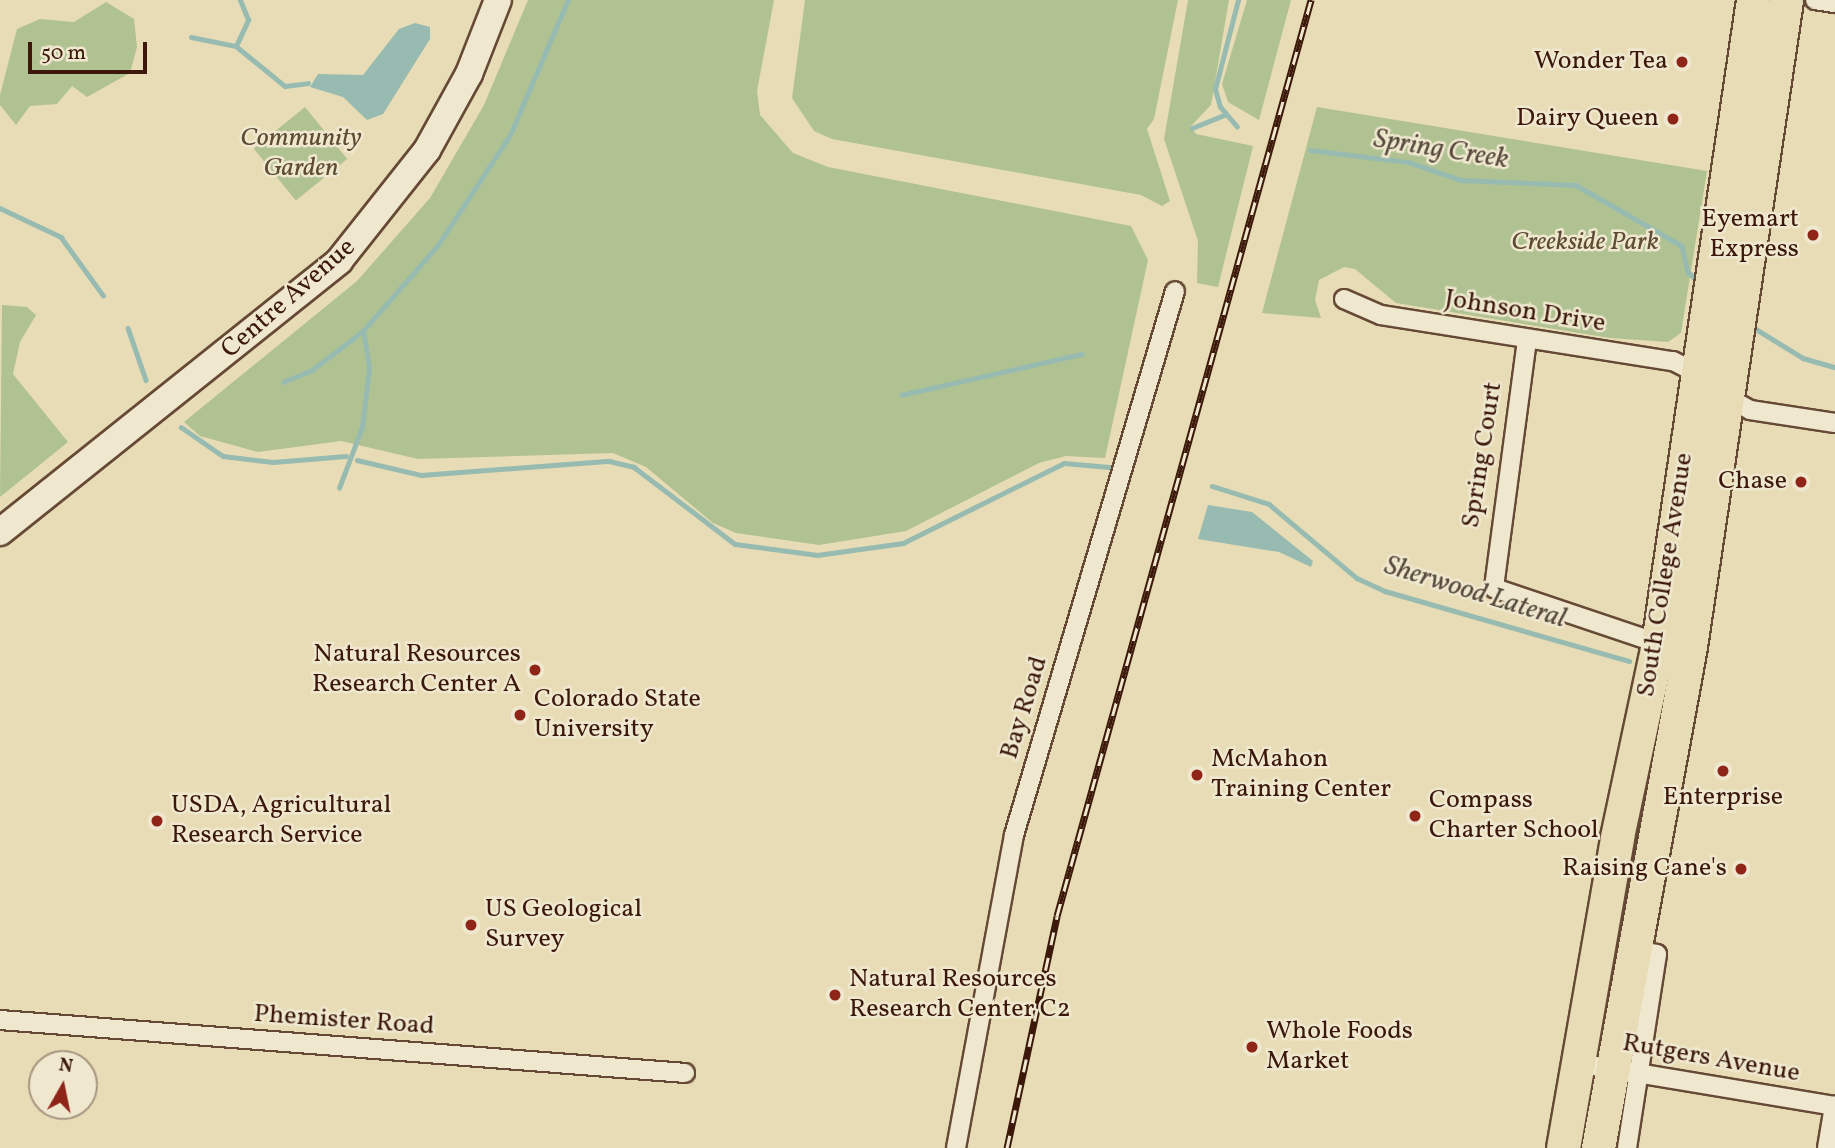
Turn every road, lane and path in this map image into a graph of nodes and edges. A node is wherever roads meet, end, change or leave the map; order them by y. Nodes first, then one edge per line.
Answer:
1 (498, 0) edge
2 (1753, 0) edge
3 (1786, 0) edge
4 (1815, 0) edge
5 (1835, 3) edge
6 (1175, 291) dead end
7 (1344, 299) dead end
8 (1527, 340) junction
9 (1697, 372) junction
10 (1726, 397) junction
11 (1835, 423) edge
12 (0, 532) edge
13 (1673, 647) junction
14 (0, 1020) edge
15 (1577, 1063) junction
16 (1625, 1071) junction
17 (685, 1073) dead end
18 (1835, 1106) edge
19 (956, 1148) edge
20 (1563, 1148) edge
21 (1598, 1148) edge
22 (1627, 1148) edge
23 (1827, 1148) edge

1 - 12 street, Centre Avenue
2 - 9 highway, South College Avenue
3 - 10 highway, South College Avenue
4 - 5 street
6 - 19 street, Bay Road
7 - 8 street, Johnson Drive
8 - 9 street, Johnson Drive
8 - 13 street, Spring Court
9 - 10 street
9 - 13 highway, South College Avenue
10 - 11 street
10 - 13 highway, South College Avenue
13 - 15 highway, South College Avenue
13 - 16 highway, South College Avenue
14 - 17 street, Phemister Road
15 - 16 street, Rutgers Avenue
15 - 20 highway, South College Avenue
16 - 18 street, Rutgers Avenue
16 - 21 highway, South College Avenue
16 - 22 street
18 - 23 street

